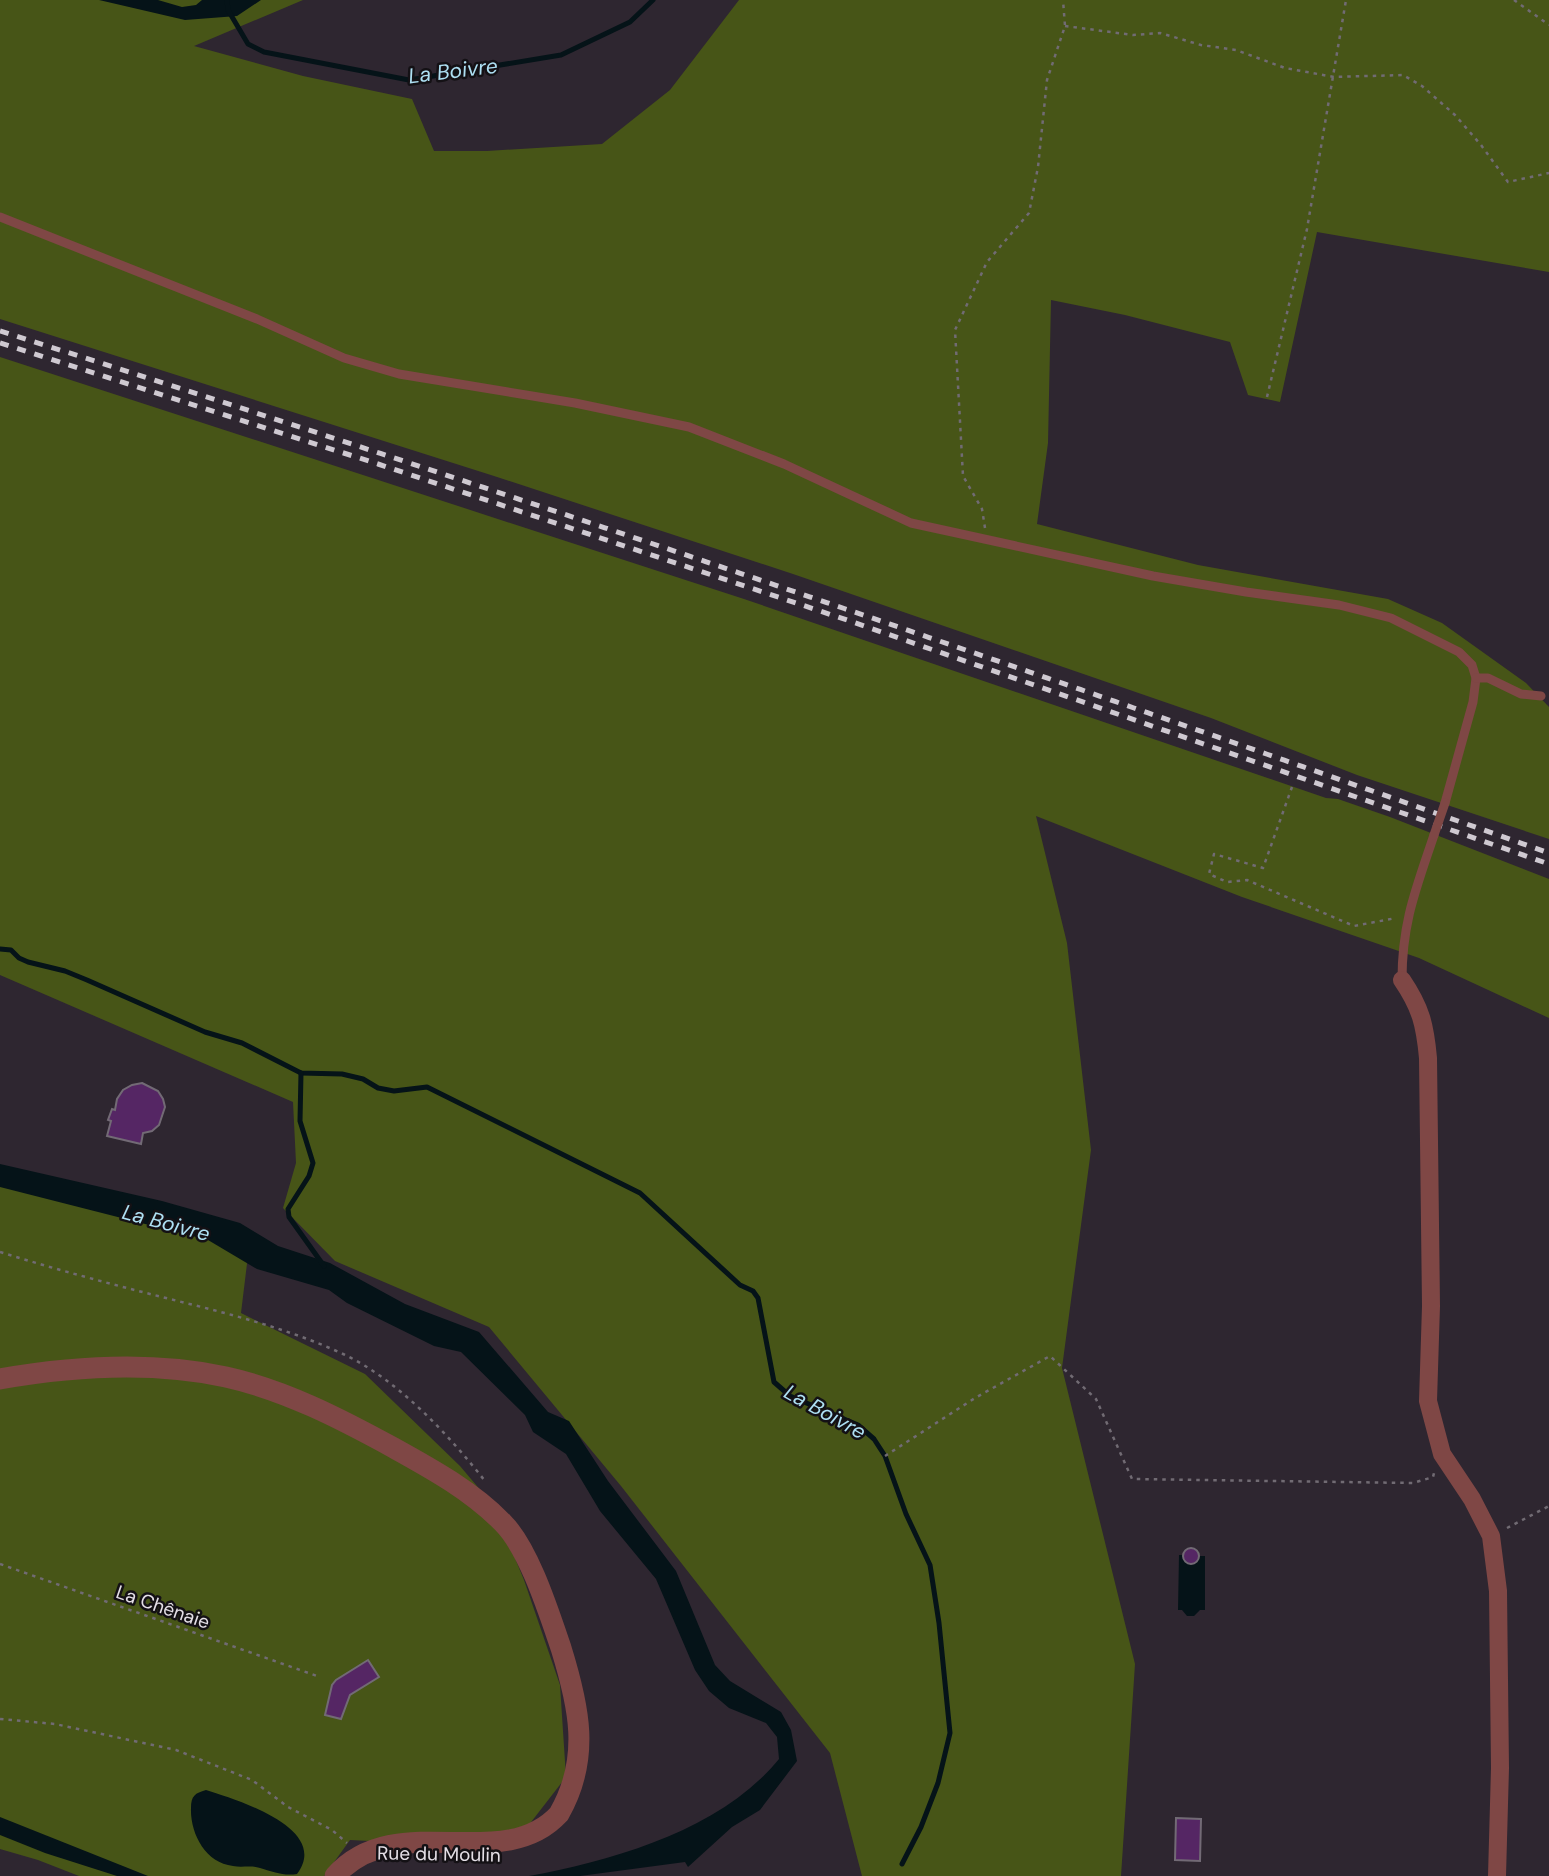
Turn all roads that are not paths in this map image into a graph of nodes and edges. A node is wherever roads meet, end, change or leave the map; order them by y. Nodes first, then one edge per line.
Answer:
1 (0, 218) edge
2 (1476, 678) junction
3 (1541, 696) dead end
4 (1402, 980) joint
5 (0, 1379) edge
6 (335, 1876) edge
7 (1497, 1876) edge

1 - 2 lane
2 - 3 lane
2 - 4 lane, bridge
4 - 7 street
5 - 6 street, Rue du Moulin

